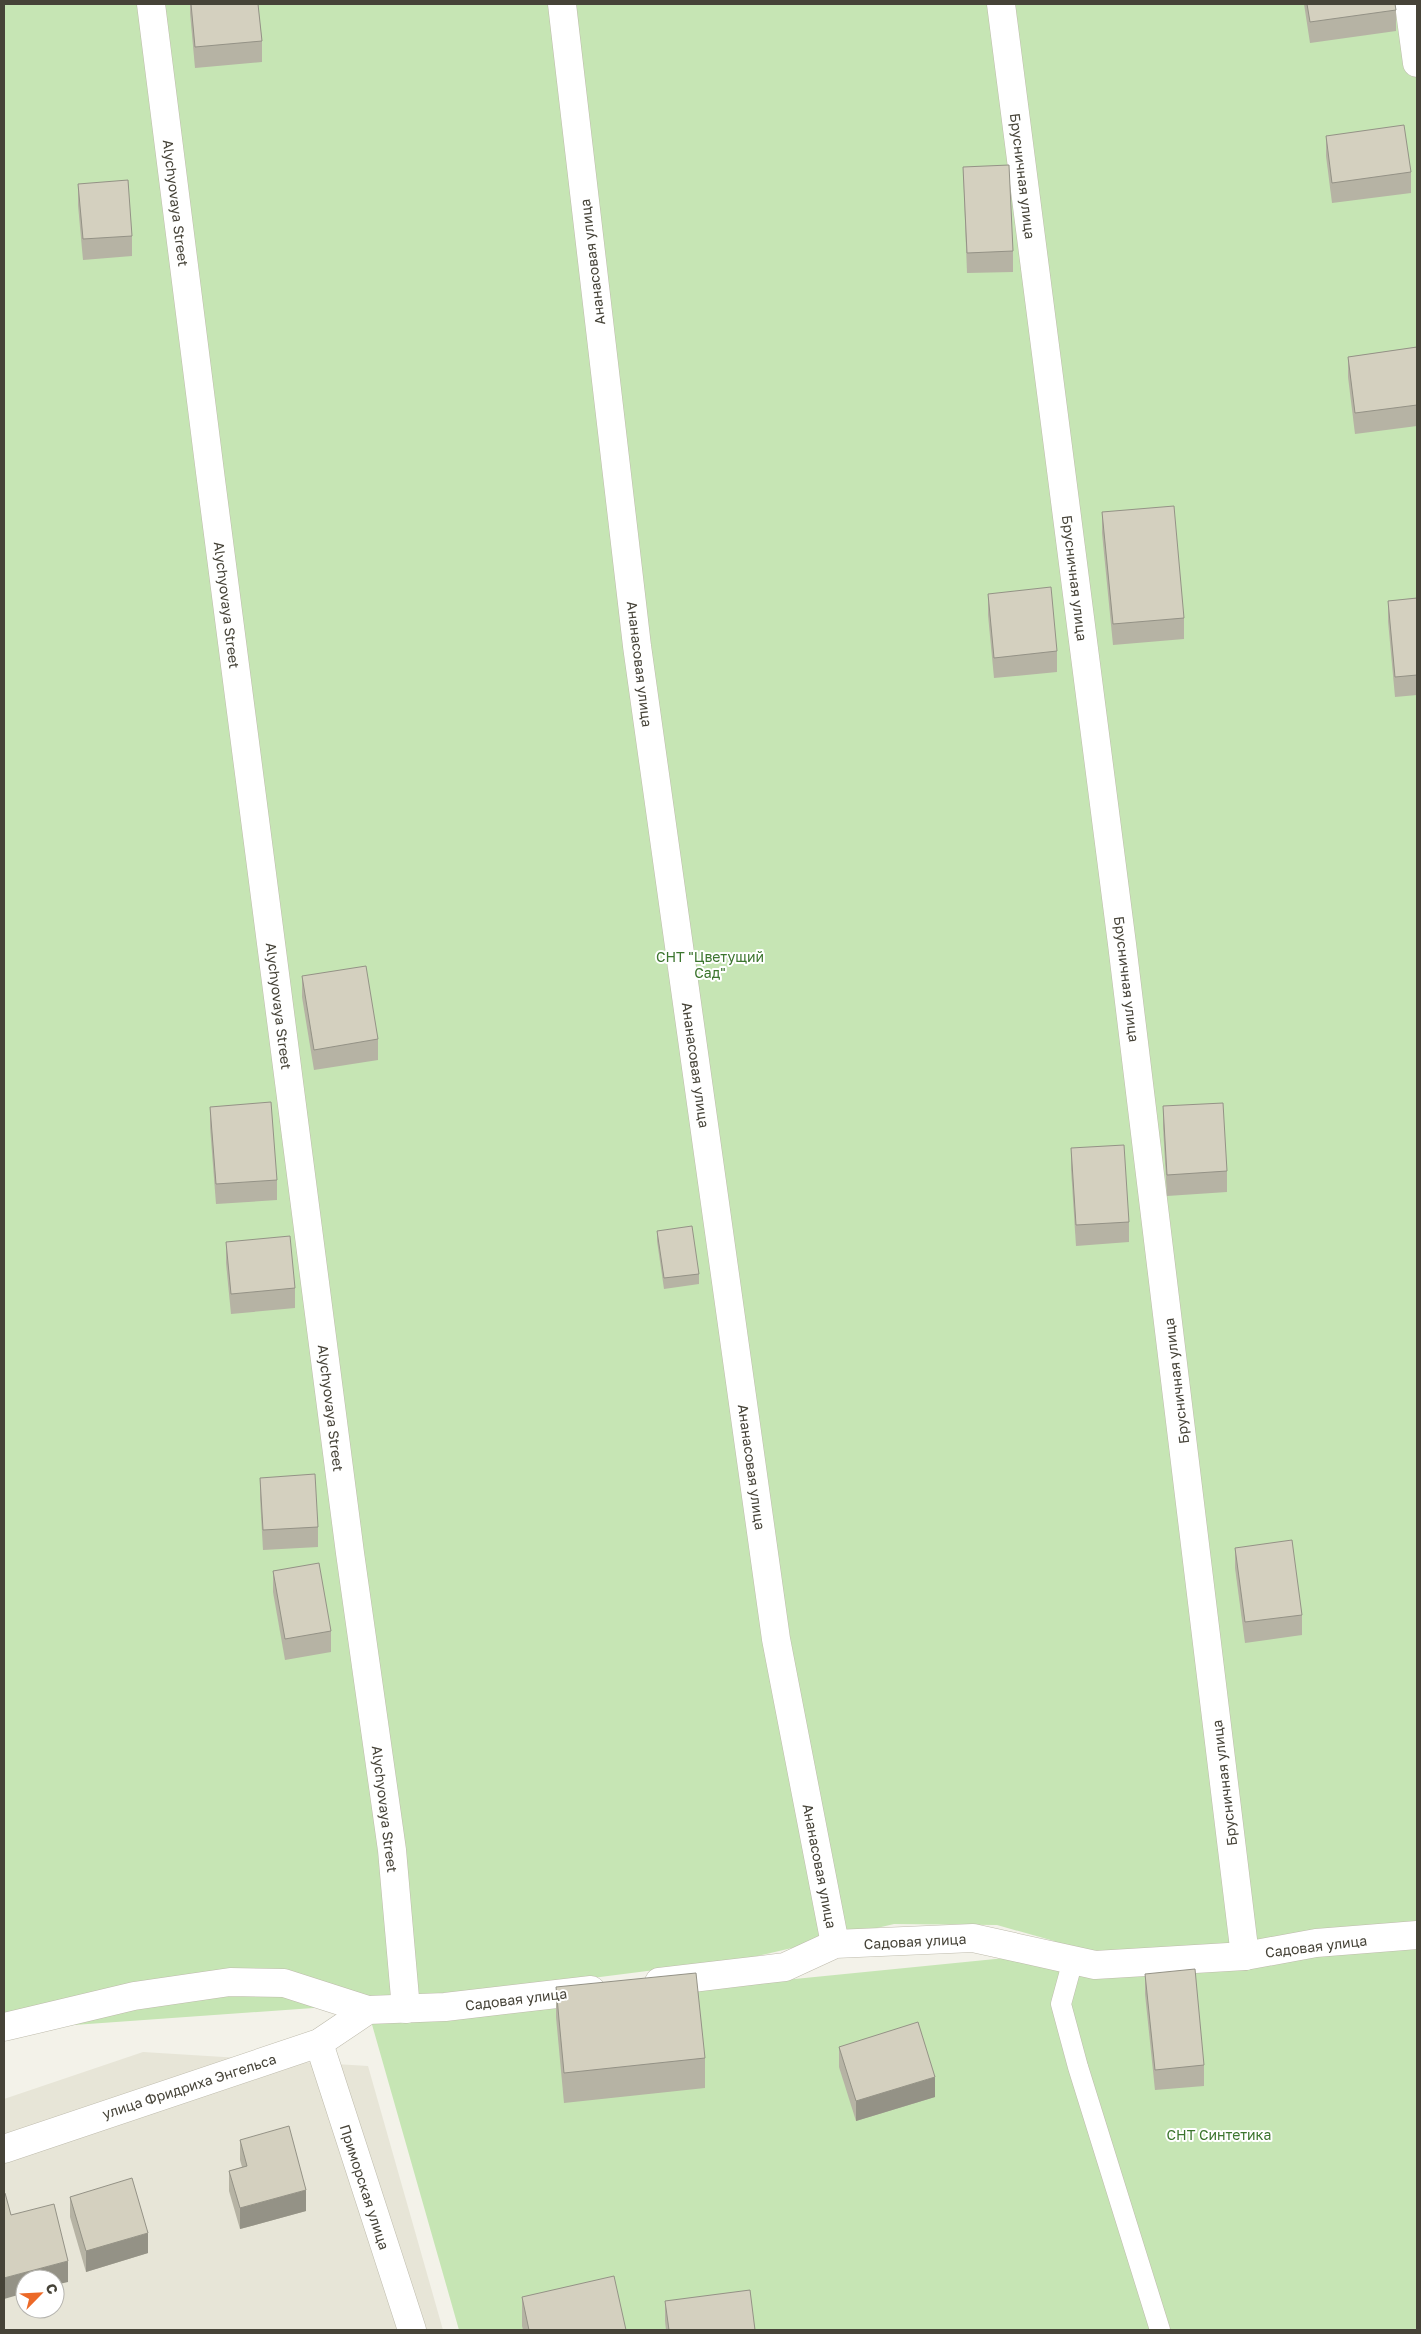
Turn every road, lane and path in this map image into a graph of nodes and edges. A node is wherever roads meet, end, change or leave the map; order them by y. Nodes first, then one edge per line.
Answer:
1 (152, 4) edge
2 (562, 4) edge
3 (1001, 4) edge
4 (1409, 4) edge
5 (1417, 63) edge
6 (1417, 1935) edge
7 (835, 1944) junction
8 (1245, 1956) junction
9 (1073, 1960) junction
10 (406, 2009) junction
11 (368, 2010) junction
12 (4, 2027) edge
13 (319, 2044) junction
14 (4, 2149) edge
15 (412, 2330) edge
16 (1160, 2330) edge

1 - 10 street, Alychyovaya Street
2 - 7 street, Ананасовая улица
3 - 8 street, Брусничная улица
4 - 5 street
6 - 8 street, Садовая улица
7 - 9 street, Садовая улица
7 - 10 street, Садовая улица
8 - 9 street, Садовая улица
9 - 16 lane
10 - 11 street
11 - 12 street
11 - 13 street, улица Фридриха Энгельса
13 - 14 street, улица Фридриха Энгельса
13 - 15 street, Приморская улица

